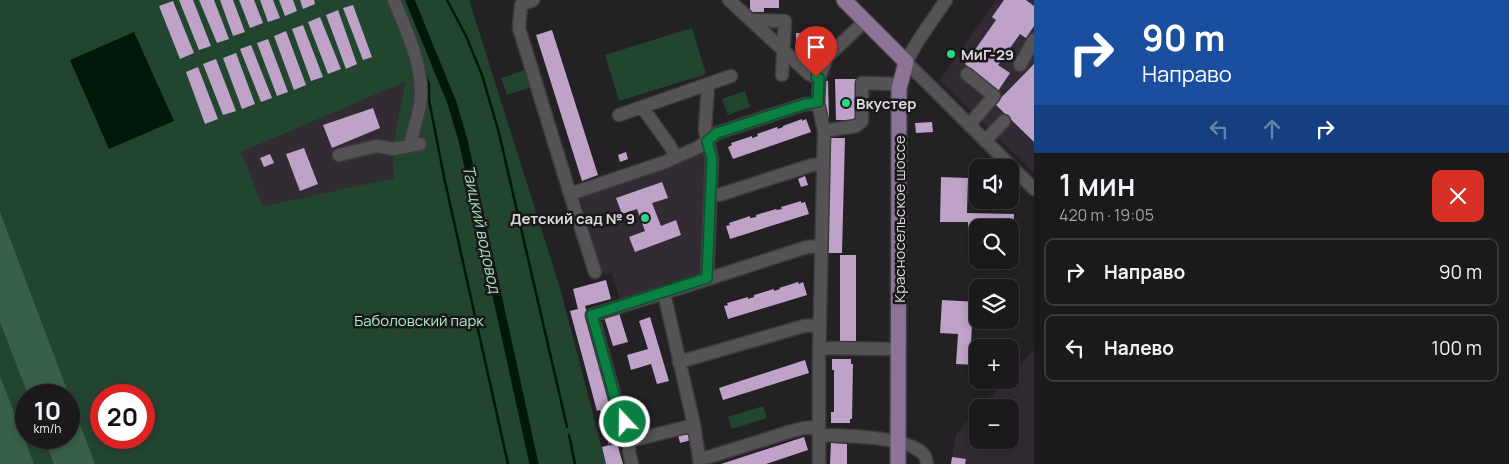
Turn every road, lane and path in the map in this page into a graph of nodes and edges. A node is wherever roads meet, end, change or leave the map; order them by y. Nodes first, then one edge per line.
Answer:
1 (394, 0) edge
2 (533, 0) edge
3 (844, 0) edge
4 (946, 0) edge
5 (735, 3) edge
6 (750, 20) junction
7 (865, 21) junction
8 (1034, 40) edge
9 (784, 50) junction
10 (906, 62) junction
11 (1020, 65) dead end
12 (968, 74) dead end
13 (782, 75) dead end
14 (731, 76) dead end
15 (819, 78) junction
16 (708, 84) junction
17 (900, 84) junction
18 (818, 102) junction
19 (642, 107) junction
20 (619, 115) dead end
21 (1004, 121) dead end
22 (969, 125) junction
23 (824, 131) junction
24 (707, 141) junction
25 (985, 141) junction
26 (339, 155) dead end
27 (676, 157) junction
28 (822, 164) junction
29 (1034, 189) edge
30 (570, 194) junction
31 (710, 196) junction
32 (821, 246) junction
33 (596, 272) dead end
34 (707, 278) junction
35 (664, 293) junction
36 (819, 324) junction
37 (819, 348) junction
38 (898, 349) junction
39 (678, 362) junction
40 (694, 425) junction
41 (819, 431) junction
42 (627, 437) junction
43 (898, 443) junction
44 (700, 461) edge
45 (632, 464) edge
46 (819, 464) edge
47 (898, 464) edge
48 (927, 464) edge

1 - 26 street
2 - 30 street
3 - 7 main road
4 - 10 street
5 - 6 street
6 - 9 street
6 - 9 street
7 - 10 main road
7 - 15 street
8 - 11 street
9 - 13 street
9 - 15 street
10 - 17 main road, Красносельское шоссе
10 - 22 street
12 - 22 street
14 - 16 street
15 - 18 street
16 - 19 street
16 - 24 street
17 - 23 street
17 - 38 main road, Красносельское шоссе
18 - 23 street
18 - 24 street
19 - 20 street
19 - 27 street
21 - 25 street
22 - 25 street
23 - 28 street
24 - 27 street
24 - 31 street
25 - 29 street
27 - 30 street
28 - 31 street
28 - 32 street
30 - 33 street
31 - 34 street
32 - 34 street
32 - 36 street
34 - 35 street
35 - 39 street
35 - 42 street
36 - 37 street
36 - 39 street
37 - 38 street
37 - 41 street
38 - 43 main road, Красносельское шоссе
39 - 40 street
40 - 42 street
40 - 44 street
41 - 43 street
41 - 44 street
41 - 46 street
42 - 45 street
43 - 47 main road, Красносельское шоссе
43 - 48 street

